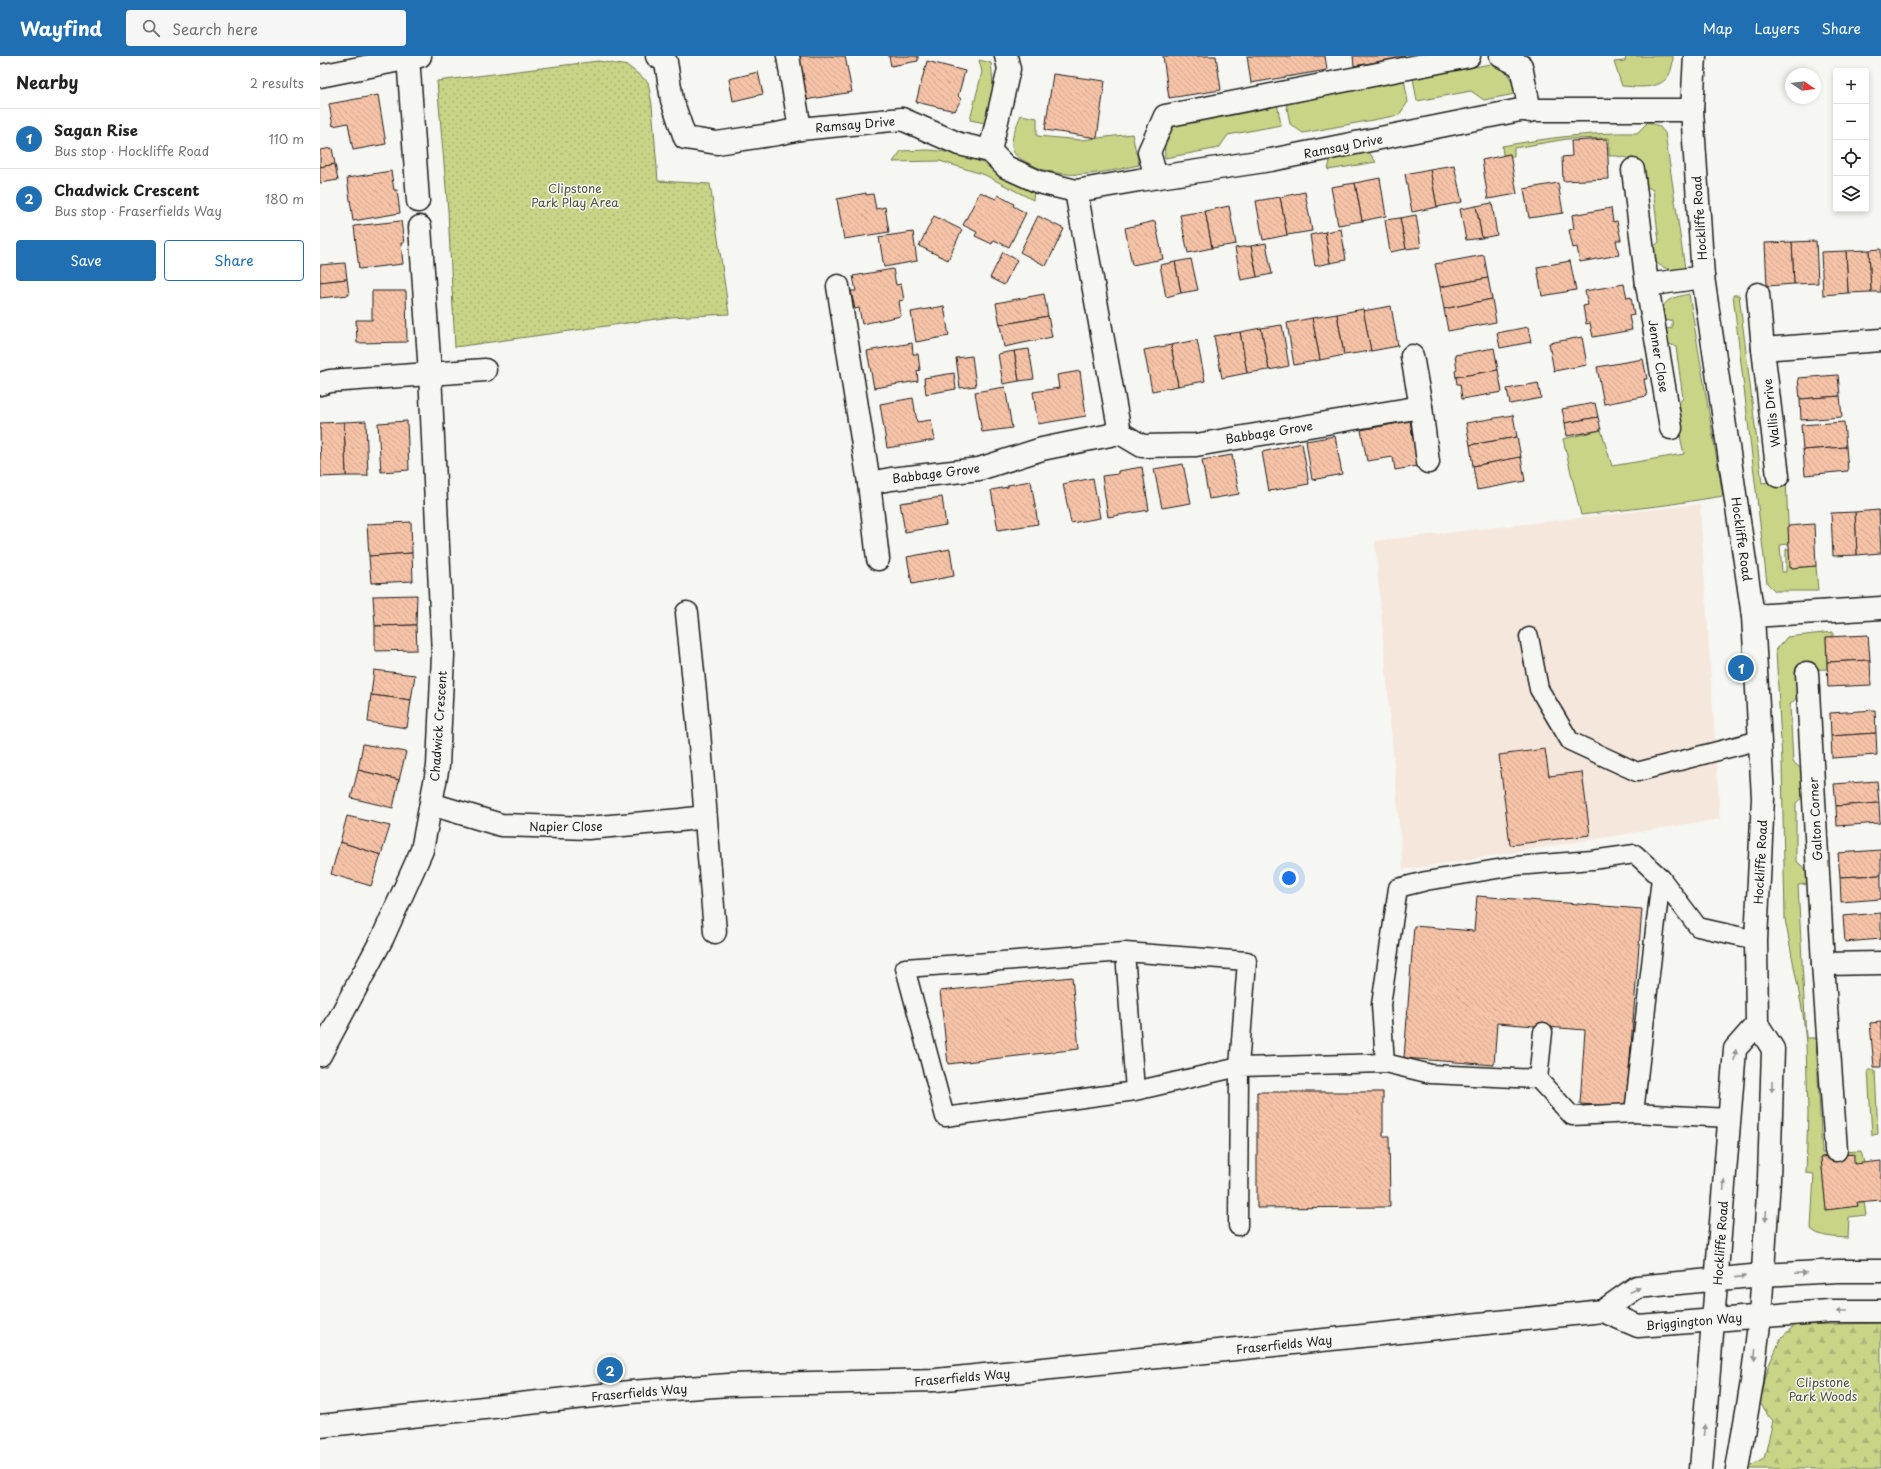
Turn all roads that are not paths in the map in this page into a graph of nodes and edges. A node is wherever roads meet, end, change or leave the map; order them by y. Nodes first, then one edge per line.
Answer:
1 (658, 56) edge
2 (788, 56) edge
3 (1006, 56) edge
4 (1470, 56) edge
5 (1501, 56) edge
6 (1695, 56) edge
7 (412, 57) edge
8 (320, 76) edge
9 (1692, 110) junction
10 (1530, 111) junction
11 (800, 129) junction
12 (990, 151) junction
13 (1633, 170) dead end
14 (1156, 177) junction
15 (1076, 191) junction
16 (418, 200) dead end
17 (420, 227) dead end
18 (1703, 277) junction
19 (1647, 285) junction
20 (838, 286) dead end
21 (1758, 294) dead end
22 (1881, 340) edge
23 (1763, 349) junction
24 (1412, 356) dead end
25 (485, 370) dead end
26 (430, 373) junction
27 (320, 384) edge
28 (1421, 407) junction
29 (1671, 428) dead end
30 (1120, 432) junction
31 (1428, 462) dead end
32 (1778, 476) dead end
33 (869, 483) junction
34 (878, 559) dead end
35 (1881, 608) edge
36 (687, 613) dead end
37 (1753, 616) junction
38 (1529, 637) dead end
39 (1807, 673) dead end
40 (1760, 740) junction
41 (431, 804) junction
42 (705, 816) junction
43 (1661, 878) junction
44 (715, 932) dead end
45 (1756, 940) junction
46 (1125, 952) junction
47 (1881, 963) edge
48 (1823, 964) junction
49 (1756, 1024) junction
50 (1543, 1032) dead end
51 (320, 1055) edge
52 (1385, 1063) junction
53 (1239, 1067) junction
54 (1538, 1079) junction
55 (1135, 1091) junction
56 (1634, 1113) junction
57 (1729, 1118) junction
58 (1836, 1150) dead end
59 (1238, 1226) dead end
60 (1881, 1271) edge
61 (1762, 1275) junction
62 (1717, 1279) junction
63 (1603, 1311) junction
64 (1881, 1311) edge
65 (1760, 1316) junction
66 (1714, 1319) junction
67 (320, 1426) edge
68 (1701, 1469) edge
69 (1737, 1469) edge

1 - 11 street, Ramsay Drive
2 - 11 street, Ramsay Drive
3 - 12 street
4 - 14 street
5 - 10 street
6 - 9 street, Hockliffe Road
7 - 8 street
7 - 16 street
9 - 10 street, Ramsay Drive
9 - 18 street, Hockliffe Road
10 - 14 street, Ramsay Drive
11 - 12 street, Ramsay Drive
12 - 15 street, Ramsay Drive
13 - 19 street, Jenner Close
14 - 15 street, Ramsay Drive
15 - 30 street
17 - 26 street, Chadwick Crescent
18 - 19 street
18 - 37 street, Hockliffe Road
19 - 29 street, Jenner Close
20 - 33 street
21 - 23 street, Wallis Drive
22 - 23 street
23 - 32 street, Wallis Drive
24 - 28 street
25 - 26 street
26 - 27 street
26 - 41 street, Chadwick Crescent
28 - 30 street, Babbage Grove
28 - 31 street
30 - 33 street, Babbage Grove
33 - 34 street
35 - 37 street
36 - 42 street
37 - 40 street, Hockliffe Road
38 - 40 lane
39 - 48 street, Galton Corner
40 - 45 street, Hockliffe Road
41 - 42 street, Napier Close
41 - 51 street, Chadwick Crescent
42 - 44 street
43 - 45 lane
43 - 52 lane
43 - 56 lane
45 - 49 street, Hockliffe Road
46 - 53 lane
46 - 55 lane
46 - 55 lane
47 - 48 street
48 - 58 street, Galton Corner
57 -> 49 street, Hockliffe Road
49 -> 61 street
50 - 54 lane
52 - 53 lane
52 - 54 lane
53 - 55 lane
53 - 59 lane
54 - 56 lane
56 - 57 lane
62 -> 57 street, Hockliffe Road
61 -> 60 street
62 -> 61 street
61 - 65 street
63 -> 62 street
62 - 66 street, Hockliffe Road
63 - 66 street, Briggington Way
63 - 67 street, Fraserfields Way
64 -> 65 street, Briggington Way
65 - 66 street, Briggington Way
65 -> 69 street
68 -> 66 street, Hockliffe Road

